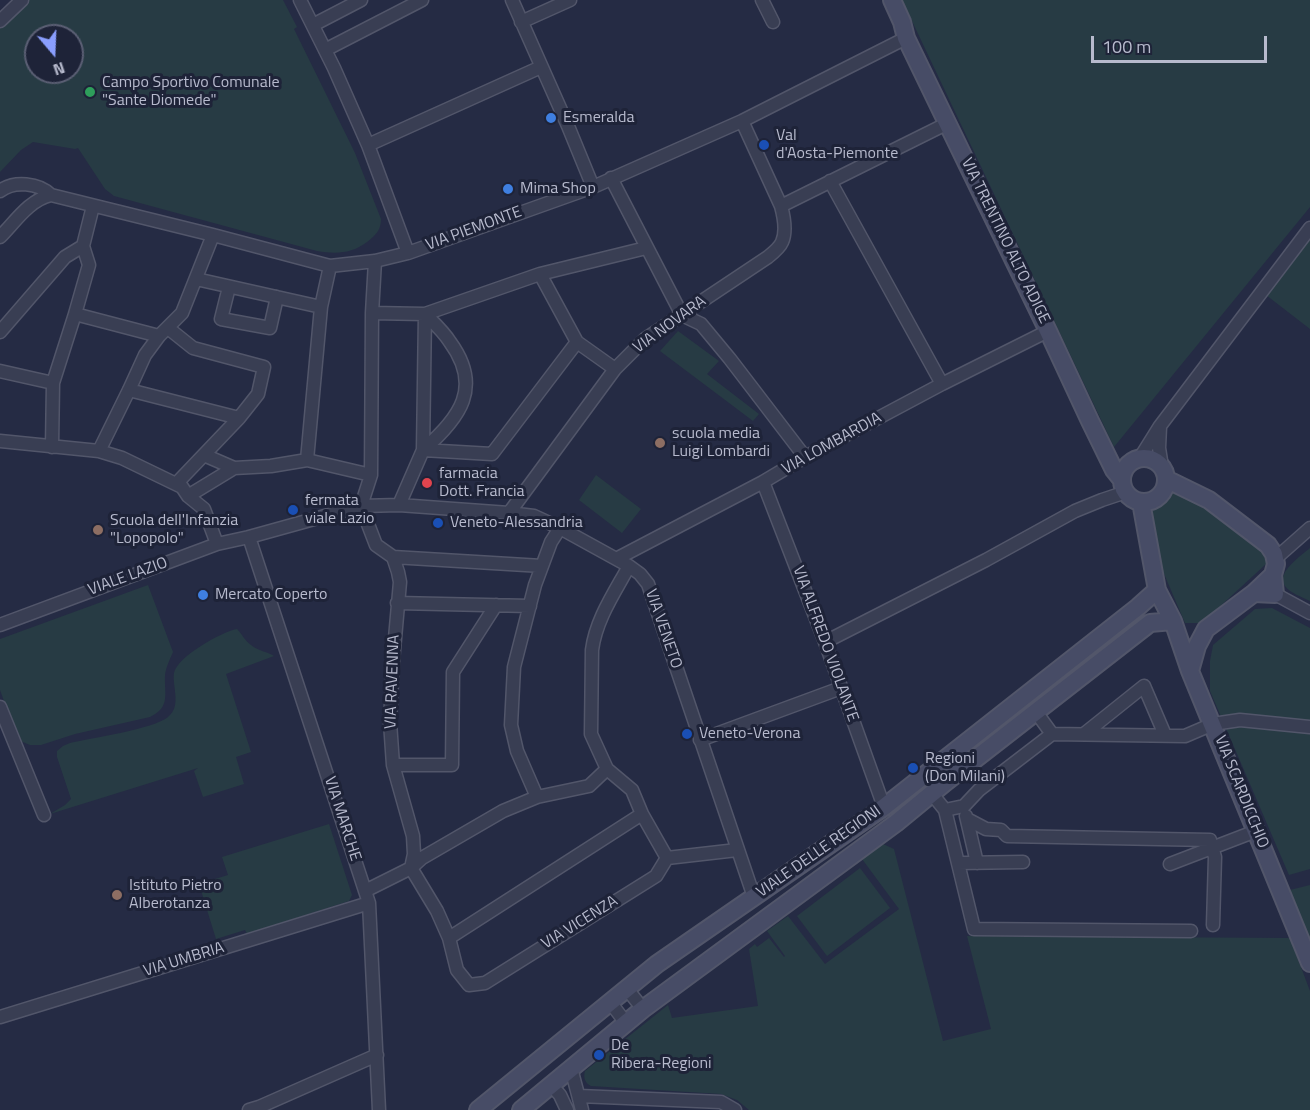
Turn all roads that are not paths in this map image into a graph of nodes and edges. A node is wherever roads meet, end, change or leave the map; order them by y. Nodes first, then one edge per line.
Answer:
1 (22, 0) edge
2 (300, 0) edge
3 (361, 0) edge
4 (422, 0) edge
5 (512, 0) edge
6 (570, 0) edge
7 (762, 0) edge
8 (881, 0) edge
9 (892, 0) edge
10 (0, 21) edge
11 (522, 22) junction
12 (773, 22) dead end
13 (313, 25) junction
14 (906, 38) junction
15 (325, 50) junction
16 (541, 67) junction
17 (742, 121) junction
18 (948, 123) junction
19 (368, 146) junction
20 (611, 178) junction
21 (830, 181) junction
22 (593, 187) junction
23 (0, 191) edge
24 (51, 195) junction
25 (93, 206) junction
26 (781, 206) junction
27 (1310, 228) edge
28 (213, 235) junction
29 (0, 237) edge
30 (83, 246) junction
31 (646, 248) junction
32 (408, 253) junction
33 (375, 261) junction
34 (330, 266) junction
35 (540, 274) junction
36 (196, 279) junction
37 (229, 287) junction
38 (277, 297) junction
39 (321, 307) junction
40 (372, 313) junction
41 (75, 314) junction
42 (425, 314) junction
43 (682, 315) junction
44 (1048, 331) junction
45 (0, 332) edge
46 (164, 332) junction
47 (577, 342) junction
48 (615, 369) junction
49 (0, 371) edge
50 (53, 383) junction
51 (942, 384) junction
52 (129, 390) junction
53 (239, 418) junction
54 (1160, 426) junction
55 (0, 441) edge
56 (1102, 444) junction
57 (52, 447) junction
58 (423, 450) junction
59 (99, 451) junction
60 (204, 455) junction
61 (805, 457) junction
62 (307, 460) junction
63 (1135, 461) junction
64 (234, 468) junction
65 (1164, 473) junction
66 (371, 475) junction
67 (764, 482) junction
68 (176, 484) junction
69 (1124, 486) junction
70 (188, 496) junction
71 (1142, 502) junction
72 (399, 505) junction
73 (361, 506) junction
74 (509, 513) junction
75 (560, 528) junction
76 (1310, 528) edge
77 (249, 537) junction
78 (217, 544) junction
79 (393, 557) junction
80 (618, 558) junction
81 (542, 566) junction
82 (629, 566) junction
83 (1274, 567) junction
84 (1157, 591) junction
85 (1254, 593) junction
86 (1275, 594) junction
87 (397, 603) junction
88 (496, 605) junction
89 (530, 606) junction
90 (1310, 613) edge
91 (1173, 621) junction
92 (0, 625) edge
93 (1206, 629) junction
94 (825, 642) junction
95 (1190, 671) junction
96 (841, 688) junction
97 (0, 707) edge
98 (1036, 712) junction
99 (1213, 724) junction
100 (1310, 727) edge
101 (1052, 734) junction
102 (1084, 734) junction
103 (1165, 735) junction
104 (700, 740) junction
105 (393, 765) junction
106 (607, 769) junction
107 (932, 794) junction
108 (537, 797) junction
109 (964, 806) junction
110 (884, 807) junction
111 (945, 810) junction
112 (642, 814) junction
113 (44, 815) dead end
114 (967, 819) junction
115 (896, 823) junction
116 (1256, 831) junction
117 (1214, 847) junction
118 (737, 850) junction
119 (667, 858) junction
120 (1023, 862) dead end
121 (958, 863) junction
122 (977, 863) junction
123 (1170, 864) dead end
124 (411, 867) junction
125 (367, 897) junction
126 (754, 897) junction
127 (1213, 925) dead end
128 (1191, 931) dead end
129 (449, 938) junction
130 (1310, 963) edge
131 (627, 988) junction
132 (610, 1002) junction
133 (643, 1009) junction
134 (0, 1017) edge
135 (626, 1023) junction
136 (377, 1055) junction
137 (571, 1068) junction
138 (551, 1085) junction
139 (579, 1096) junction
140 (249, 1110) edge
141 (380, 1110) edge
142 (478, 1110) edge
143 (521, 1110) edge
144 (567, 1110) edge
145 (582, 1110) edge
146 (735, 1110) edge

1 - 10 street
2 - 13 street
3 - 13 street
4 - 15 street
5 - 11 street
6 - 11 street
7 - 12 street
8 - 14 street
9 - 14 street
11 - 16 street
13 - 15 street
14 - 17 street, VIA PIEMONTE
14 - 18 street, VIA TRENTINO ALTO ADIGE
15 - 19 street
16 - 19 street
16 - 22 street
17 - 20 street, VIA PIEMONTE
17 - 26 street, VIA NOVARA
18 - 21 street
18 - 44 street, VIA TRENTINO ALTO ADIGE
19 - 32 street
20 - 22 street, VIA PIEMONTE
20 - 31 street
21 - 26 street
21 - 51 street
22 - 32 street, VIA PIEMONTE
23 - 24 street, VIA PIEMONTE
24 - 25 street, VIA PIEMONTE
24 - 29 street
25 - 28 street, VIA PIEMONTE
25 - 30 street
26 - 43 street, VIA NOVARA
27 - 54 street
28 - 34 street, VIA PIEMONTE
28 - 36 street
30 - 41 street
30 - 45 street
31 - 35 street
31 - 43 street
32 - 33 street, VIA PIEMONTE
33 - 34 street, VIA PIEMONTE
33 - 40 street
34 - 39 street
35 - 42 street
35 - 47 street
36 - 37 street
36 - 46 street
37 - 38 street
37 - 38 street
38 - 39 street
39 - 62 street
40 - 42 street
40 - 66 street
41 - 46 street
41 - 50 street
42 - 58 street
42 - 58 street
43 - 48 street, VIA NOVARA
43 - 61 street
44 - 51 street, VIA LOMBARDIA
44 - 56 street, VIA TRENTINO ALTO ADIGE
46 - 52 street
46 - 53 street
47 - 48 street
47 - 58 street
48 - 74 street, VIA NOVARA
49 - 50 street
50 - 57 street
51 - 61 street, VIA LOMBARDIA
52 - 53 street
52 - 59 street
53 - 60 street
54 - 63 street
54 - 65 street
55 - 57 street
56 - 63 street, VIA TRENTINO ALTO ADIGE
56 - 69 street, VIA TRENTINO ALTO ADIGE
57 - 59 street
58 - 72 street
59 - 68 street
60 - 64 street
60 - 68 street
61 - 67 street, VIA LOMBARDIA
62 - 64 street
62 - 66 street
63 - 65 street
63 - 69 street
64 - 70 street
65 - 71 street
65 - 83 street
66 - 73 street
67 - 80 street, VIA LOMBARDIA
67 - 94 street, VIA ALFREDO VIOLANTE
68 - 70 street
69 - 71 street
69 - 94 street
70 - 78 street
71 - 84 street
72 - 73 street, VIA VENETO
72 - 74 street, VIA VENETO
73 - 77 street, VIALE LAZIO
73 - 79 street
74 - 75 street, VIA VENETO
75 - 80 street, VIA VENETO
75 - 81 street
76 - 83 street
77 - 78 street, VIALE LAZIO
77 - 125 street, VIA MARCHE
78 - 92 street, VIALE LAZIO
79 - 81 street
79 - 87 street, VIA RAVENNA
80 - 82 street, VIA VENETO
81 - 89 street
82 - 104 street, VIA VENETO
82 - 106 street
83 - 85 street
83 - 86 street
84 - 91 street
84 - 110 street, VIALE DELLE REGIONI
85 - 86 street
85 - 93 street
86 - 90 street
87 - 88 street
87 - 105 street, VIA RAVENNA
88 - 89 street
88 - 105 street
89 - 108 street
91 - 93 street
91 - 95 street, VIA SCARDICCHIO
91 - 98 street, VIALE DELLE REGIONI
93 - 95 street
94 - 96 street, VIA ALFREDO VIOLANTE
95 - 99 street, VIA SCARDICCHIO
96 - 104 street
96 - 110 street, VIA ALFREDO VIOLANTE
97 - 113 street
98 - 101 street
98 - 107 street, VIALE DELLE REGIONI
99 - 100 street
99 - 103 street
99 - 116 street, VIA SCARDICCHIO
101 - 102 street
101 - 109 street
102 - 103 street
102 - 103 street
104 - 118 street, VIA VENETO
105 - 124 street, VIA RAVENNA
106 - 108 street, VIA UMBRIA
106 - 112 street
107 - 111 street
107 - 115 street, VIALE DELLE REGIONI
108 - 124 street, VIA UMBRIA
109 - 111 street
109 - 114 street
110 - 115 street
110 - 126 street, VIALE DELLE REGIONI
111 - 121 street
112 - 119 street
112 - 129 street
114 - 117 street
114 - 122 street
115 - 133 street, VIALE DELLE REGIONI
116 - 117 street
116 - 130 street, VIA SCARDICCHIO
117 - 123 street
117 - 127 street
118 - 119 street
118 - 126 street, VIA VENETO
119 - 129 street, VIA VICENZA
120 - 122 street
121 - 122 street
121 - 128 street
124 - 125 street, VIA UMBRIA
124 - 129 street, VIA VICENZA
125 - 134 street, VIA UMBRIA
125 - 136 street, VIA MARCHE
126 - 131 street, VIALE DELLE REGIONI
131 - 132 street, VIALE DELLE REGIONI
131 - 133 street
132 - 135 street
132 - 142 street, VIALE DELLE REGIONI
133 - 135 street, VIALE DELLE REGIONI
135 - 137 street, VIALE DELLE REGIONI
136 - 140 street
136 - 141 street, VIA MARCHE
137 - 138 street, VIALE DELLE REGIONI
137 - 139 street
138 - 143 street, VIALE DELLE REGIONI
138 - 144 street
139 - 145 street
139 - 146 street

